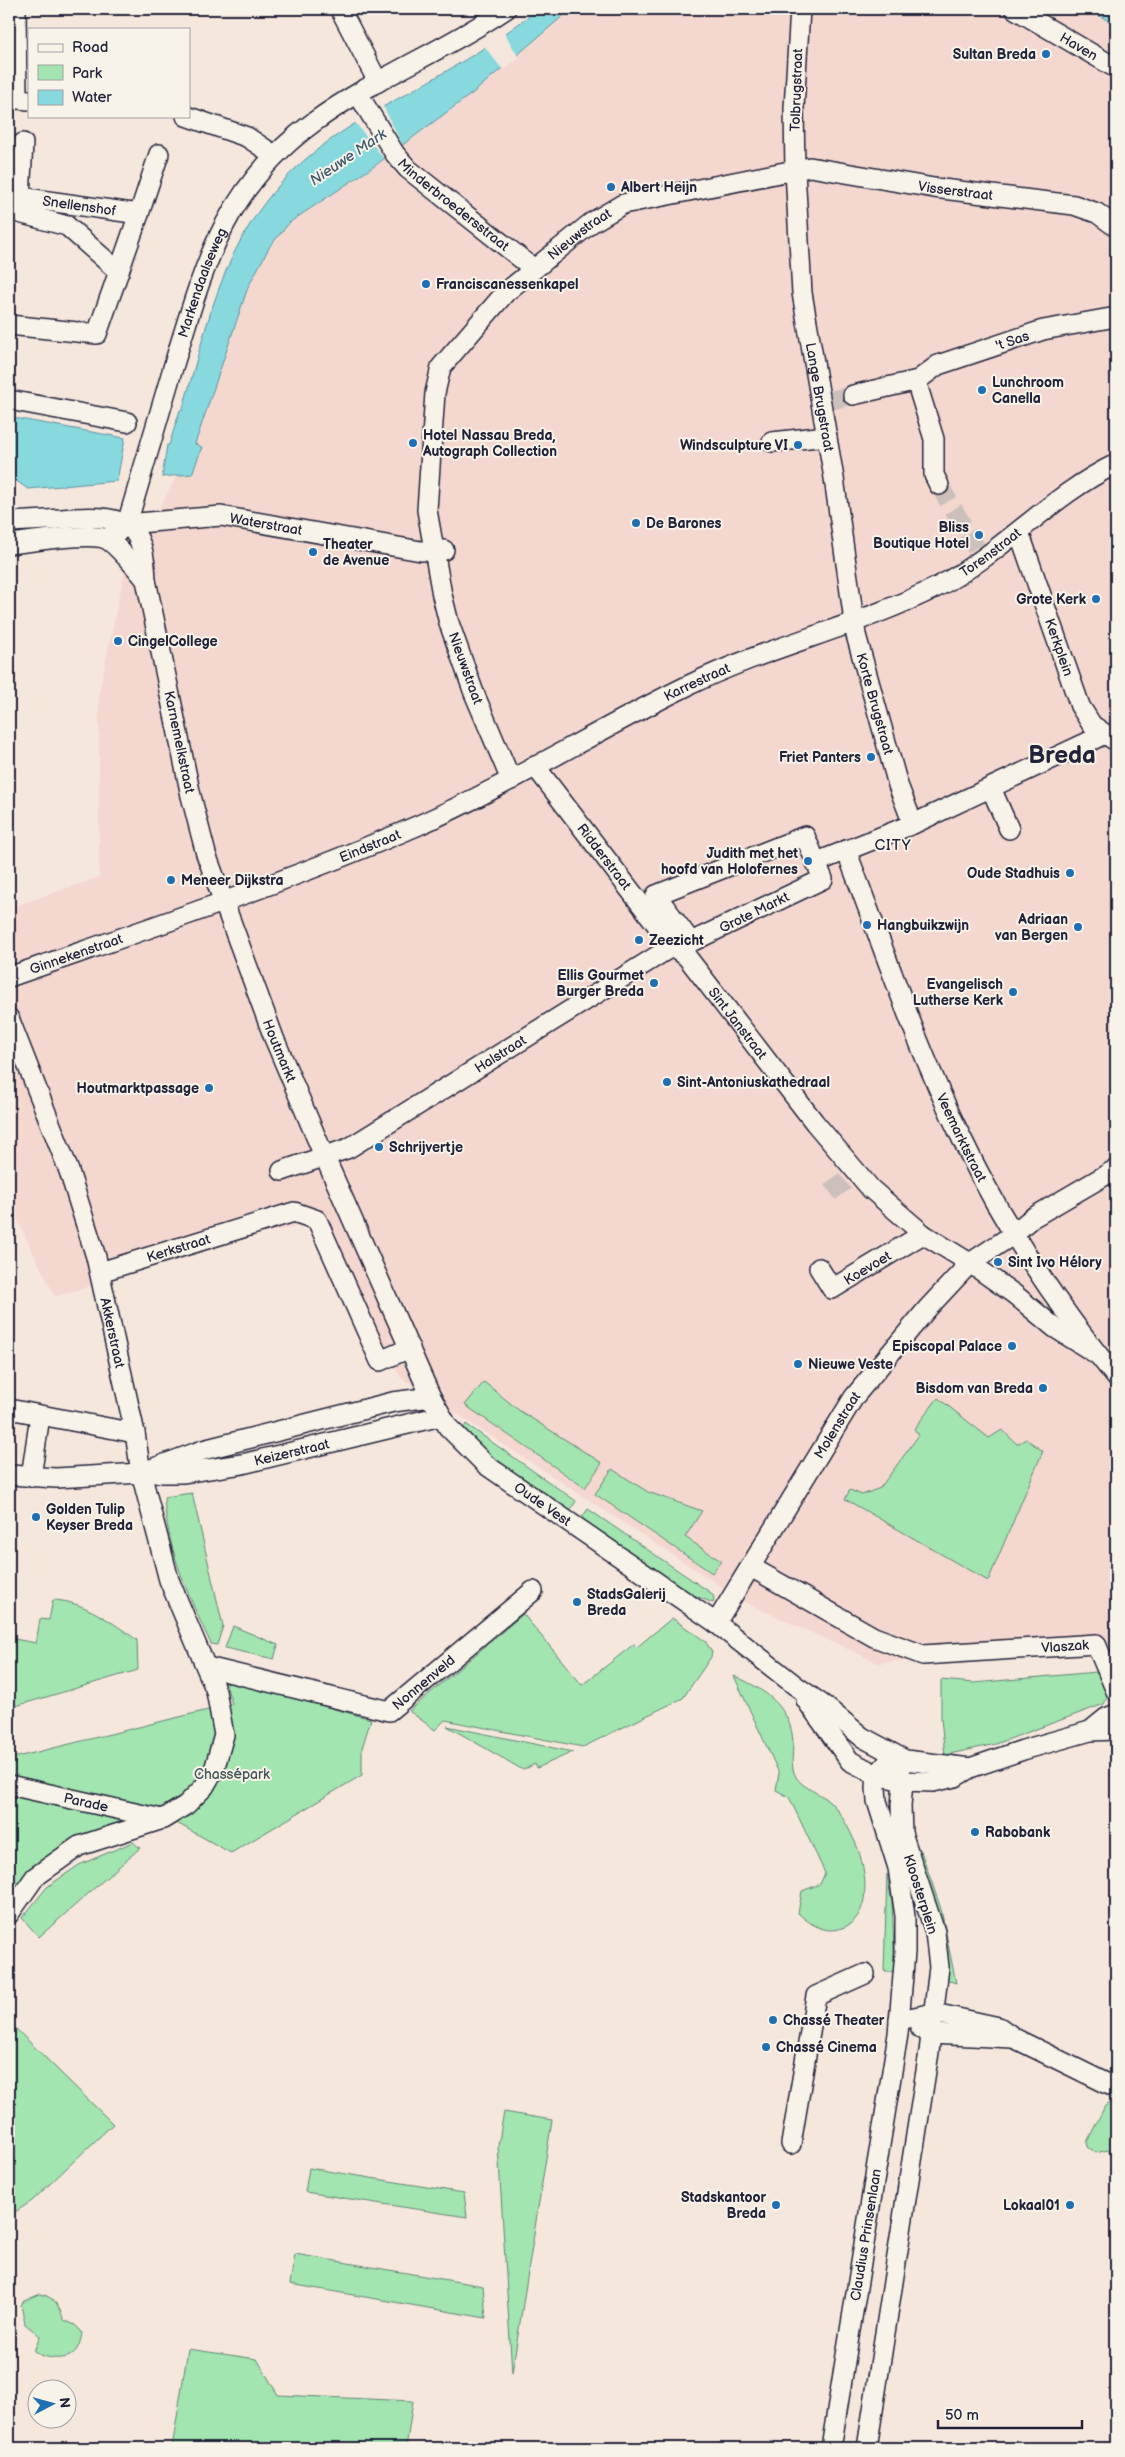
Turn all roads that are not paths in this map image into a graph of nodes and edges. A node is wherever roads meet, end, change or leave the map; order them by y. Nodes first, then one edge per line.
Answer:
1 (16, 9) edge
2 (340, 9) edge
3 (506, 9) edge
4 (800, 9) edge
5 (1015, 9) edge
6 (1116, 68) edge
7 (378, 82) junction
8 (358, 94) junction
9 (23, 99) edge
10 (190, 117) edge
11 (23, 143) dead end
12 (159, 154) dead end
13 (274, 155) junction
14 (795, 171) junction
15 (16, 207) edge
16 (139, 214) junction
17 (1115, 222) edge
18 (533, 268) junction
19 (119, 272) junction
20 (1116, 317) edge
21 (9, 325) edge
22 (916, 381) junction
23 (853, 394) tunnel mouth
24 (9, 400) edge
25 (126, 422) dead end
26 (827, 436) junction
27 (772, 442) dead end
28 (1116, 464) edge
29 (939, 485) tunnel mouth
30 (9, 522) edge
31 (126, 524) junction
32 (1019, 532) junction
33 (106, 539) junction
34 (9, 544) edge
35 (439, 550) junction
36 (130, 561) junction
37 (146, 580) junction
38 (854, 623) junction
39 (1110, 737) edge
40 (541, 758) junction
41 (511, 780) junction
42 (992, 788) junction
43 (912, 824) junction
44 (1009, 829) dead end
45 (846, 850) junction
46 (816, 862) junction
47 (224, 902) junction
48 (668, 925) junction
49 (673, 946) junction
50 (9, 977) edge
51 (9, 1018) edge
52 (324, 1158) junction
53 (1116, 1168) edge
54 (282, 1171) dead end
55 (354, 1222) junction
56 (1014, 1233) junction
57 (923, 1234) junction
58 (324, 1235) junction
59 (970, 1263) junction
60 (819, 1268) dead end
61 (100, 1272) junction
62 (410, 1348) junction
63 (1098, 1355) junction
64 (1116, 1378) edge
65 (431, 1397) junction
66 (9, 1409) edge
67 (40, 1416) junction
68 (441, 1416) junction
69 (135, 1433) junction
70 (141, 1472) junction
71 (9, 1475) edge
72 (31, 1477) junction
73 (751, 1567) junction
74 (533, 1591) dead end
75 (716, 1623) junction
76 (207, 1667) junction
77 (796, 1686) junction
78 (1116, 1692) edge
79 (1116, 1714) edge
80 (1116, 1730) edge
81 (1090, 1731) junction
82 (894, 1755) junction
83 (970, 1768) junction
84 (877, 1775) junction
85 (903, 1781) junction
86 (9, 1785) edge
87 (163, 1819) junction
88 (9, 1914) edge
89 (864, 1974) dead end
90 (934, 2013) junction
91 (899, 2020) junction
92 (931, 2034) junction
93 (1016, 2039) junction
94 (1116, 2088) edge
95 (791, 2144) dead end
96 (831, 2448) edge
97 (867, 2448) edge

1 - 9 street
2 - 7 street
3 - 7 street, Markendaalseweg
4 - 14 street, Tolbrugstraat
5 - 6 street, Haven
7 - 8 street, Markendaalseweg
8 - 13 street, Markendaalseweg
8 - 18 street, Minderbroedersstraat
10 - 13 street
11 - 15 street
12 - 16 street, Snellenshof
13 - 31 street, Markendaalseweg
14 - 17 street, Visserstraat
14 - 18 street, Nieuwstraat
14 - 26 street, Lange Brugstraat
15 - 16 street, Snellenshof
15 - 19 street, Snellenshof
16 - 19 street, Snellenshof
18 - 35 street, Nieuwstraat
19 - 21 street, Snellenshof
20 - 22 street, 't Sas
22 - 23 street, 't Sas
22 - 29 street
24 - 25 street
26 - 27 street
26 - 38 street, Lange Brugstraat
28 - 32 street, Torenstraat
30 - 31 street
31 - 33 street
31 - 35 street, Waterstraat
31 - 36 street, Markendaalseweg
31 - 37 street, Karnemelkstraat
32 - 38 street, Torenstraat
32 - 39 street, Kerkplein
33 - 34 street
33 - 36 street
35 - 41 street, Nieuwstraat
36 - 37 street, Karnemelkstraat
37 - 47 street, Karnemelkstraat
38 - 40 street, Karrestraat
38 - 43 street, Korte Brugstraat
39 - 42 street
40 - 41 street, Karrestraat
40 - 48 street, Ridderstraat
41 - 47 street, Eindstraat
42 - 43 street
42 - 44 street
43 - 45 street
45 - 46 street
45 - 56 street, Veemarktstraat
46 - 48 street, Grote Markt
46 - 48 street, Grote Markt
47 - 50 street, Ginnekenstraat
47 - 52 street, Houtmarkt
48 - 49 street, Ridderstraat
49 - 52 street, Halstraat
49 - 57 street, Sint Janstraat
51 - 61 street, Akkerstraat
52 - 54 street
52 - 55 street, Oude Vest
53 - 56 street, Molenstraat
55 - 58 street
55 - 62 street, Oude Vest
56 - 59 street, Molenstraat
56 - 63 street, Veemarktstraat
57 - 59 street, Sint Janstraat
57 - 60 street, Koevoet
58 - 61 street, Kerkstraat
58 - 62 street
59 - 63 street, Veemarktstraat
59 - 73 street, Molenstraat
61 - 69 street, Akkerstraat
62 - 65 street, Oude Vest
63 - 64 street, Veemarktstraat
65 - 68 street, Oude Vest
65 - 70 street, Keizerstraat
66 - 67 street
67 - 69 street
67 - 72 street
68 - 70 street, Keizerstraat
68 - 75 street, Oude Vest
69 - 70 street, Akkerstraat
70 - 72 street, Keizerstraat
70 - 76 street
71 - 72 street, Keizerstraat
73 - 75 street, Molenstraat
73 - 78 street, Vlaszak
74 - 76 street, Nonnenveld
75 - 77 street
76 - 87 street
77 - 82 street
77 - 84 street
79 - 81 street
80 - 81 street
81 - 83 street
82 - 83 street
82 - 84 street
82 - 85 street, Kloosterplein
83 - 85 street
84 - 85 street
84 - 91 street, Kloosterplein
85 - 90 street, Kloosterplein
86 - 87 street, Parade
87 - 88 street
89 - 95 street
90 - 91 street
90 - 92 street, Kloosterplein
90 - 93 street
91 - 92 street
91 - 96 street, Claudius Prinsenlaan
92 - 93 street
92 - 97 street
93 - 94 street

